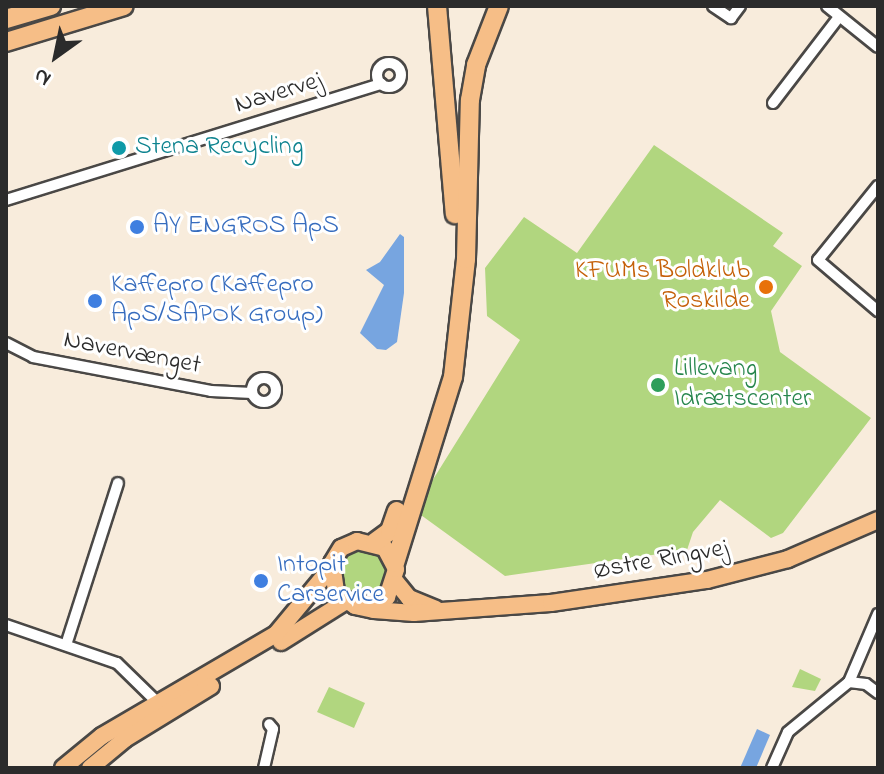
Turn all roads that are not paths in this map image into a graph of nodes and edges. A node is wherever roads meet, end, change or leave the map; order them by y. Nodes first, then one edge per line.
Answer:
1 (51, 6) edge
2 (124, 6) edge
3 (437, 6) edge
4 (499, 6) edge
5 (713, 6) edge
6 (740, 6) edge
7 (827, 6) edge
8 (839, 17) junction
9 (6, 19) edge
10 (6, 42) edge
11 (878, 47) edge
12 (381, 84) dead end
13 (773, 103) dead end
14 (878, 186) edge
15 (6, 200) edge
16 (878, 311) edge
17 (6, 343) edge
18 (252, 393) dead end
19 (118, 483) dead end
20 (878, 520) edge
21 (375, 542) junction
22 (330, 569) junction
23 (395, 573) junction
24 (353, 604) junction
25 (442, 611) junction
26 (878, 614) edge
27 (6, 625) edge
28 (66, 645) junction
29 (849, 682) junction
30 (878, 693) edge
31 (157, 702) junction
32 (269, 724) dead end
33 (63, 768) edge
34 (90, 768) edge
35 (264, 768) edge
36 (772, 768) edge

1 - 9 highway
2 - 10 highway
3 - 21 highway
4 - 23 highway
5 - 6 street
7 - 8 street
8 - 11 street
8 - 13 street
12 - 15 street, Navervej
14 - 16 street
17 - 18 street, Navervænget
19 - 28 street
20 - 25 main road, Østre Ringvej
21 - 22 main road
21 - 23 main road
22 - 24 main road
22 - 31 main road
23 - 24 main road
23 - 25 main road
24 - 25 main road, Østre Ringvej
24 - 34 main road
26 - 29 street
27 - 28 street
28 - 31 street
29 - 30 street
29 - 36 street
31 - 33 main road
32 - 35 street

